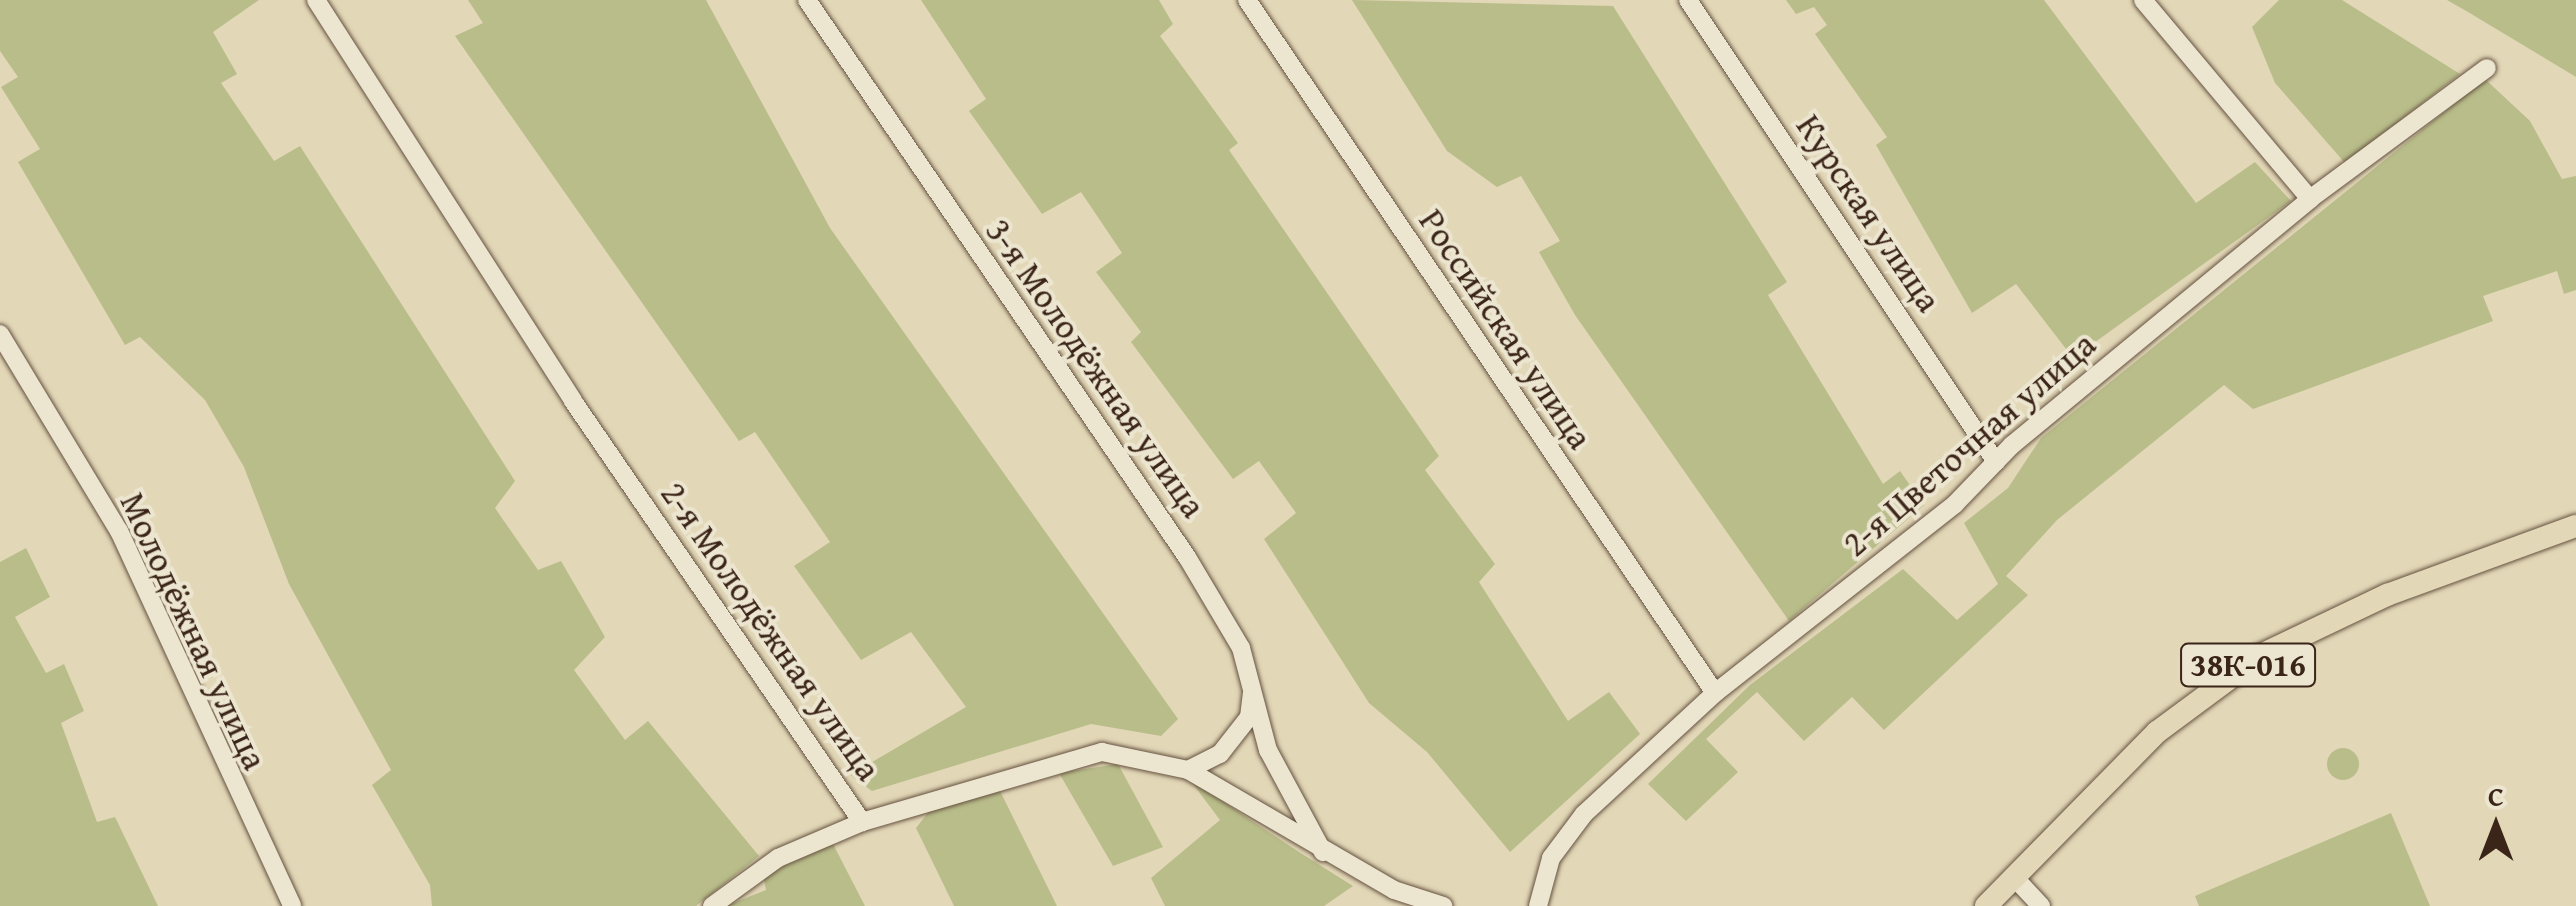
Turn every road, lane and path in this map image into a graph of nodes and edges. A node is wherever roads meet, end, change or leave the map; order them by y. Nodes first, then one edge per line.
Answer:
1 (316, 0) edge
2 (807, 0) edge
3 (1247, 0) edge
4 (1688, 0) edge
5 (2144, 0) edge
6 (2487, 68) dead end
7 (2310, 199) junction
8 (0, 334) edge
9 (1996, 462) junction
10 (2576, 526) edge
11 (1254, 683) junction
12 (1715, 693) junction
13 (1188, 770) junction
14 (862, 822) junction
15 (1323, 852) junction
16 (2013, 876) junction
17 (292, 906) edge
18 (712, 906) edge
19 (1443, 906) edge
20 (1538, 906) edge
21 (1986, 906) edge
22 (2041, 906) edge

1 - 14 street, 2-я Молодёжная улица
2 - 11 street, 3-я Молодёжная улица
3 - 12 street, Российская улица
4 - 9 street, Курская улица
5 - 7 street
6 - 7 street, 2-я Цветочная улица
7 - 9 street, 2-я Цветочная улица
8 - 17 street, Молодёжная улица
9 - 12 street, 2-я Цветочная улица
10 - 16 main road, 38К-016
11 - 13 street
11 - 15 street, 3-я Молодёжная улица
12 - 20 street, 2-я Цветочная улица
13 - 14 street, 2-я Молодёжная улица
13 - 15 street, 2-я Молодёжная улица
14 - 18 street
15 - 19 street, 2-я Молодёжная улица
16 - 21 main road, 38К-016
16 - 22 street

